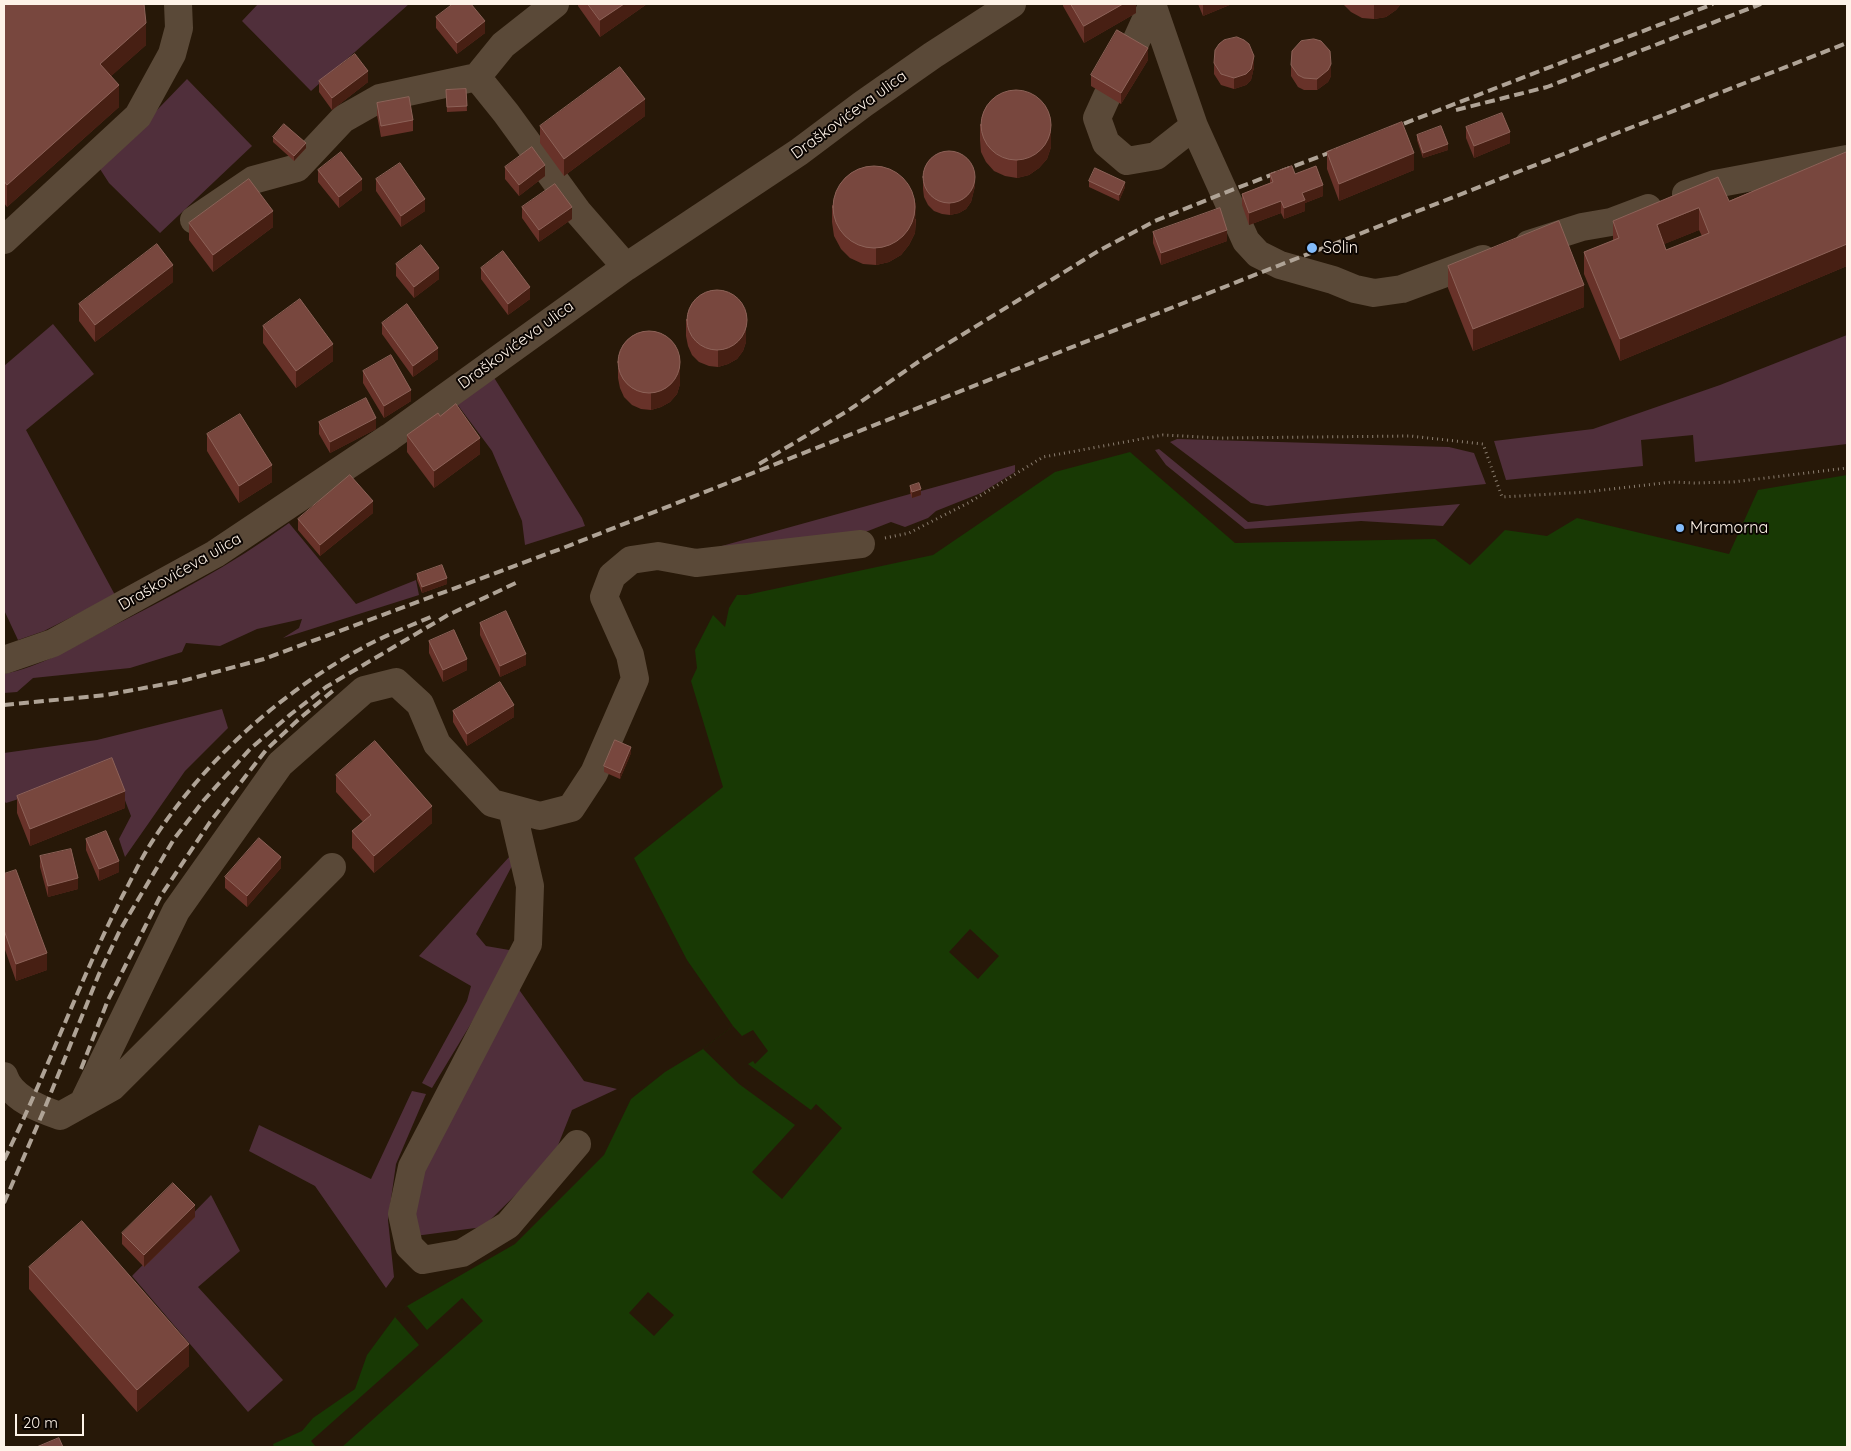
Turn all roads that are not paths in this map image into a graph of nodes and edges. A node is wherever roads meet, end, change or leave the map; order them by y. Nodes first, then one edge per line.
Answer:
1 (178, 4) edge
2 (555, 4) edge
3 (1012, 4) edge
4 (1152, 5) edge
5 (1132, 50) edge
6 (477, 78) junction
7 (1107, 96) edge
8 (1194, 126) junction
9 (1847, 159) edge
10 (194, 220) edge
11 (4, 240) edge
12 (626, 267) junction
13 (861, 544) road end
14 (4, 660) edge
15 (512, 809) junction
16 (332, 867) dead end
17 (4, 1076) edge
18 (83, 1103) junction
19 (577, 1144) dead end

1 - 11 street
2 - 6 street
3 - 12 street, Draškovićeva ulica
4 - 5 street
4 - 8 street
6 - 10 street
6 - 12 street
7 - 8 street
8 - 9 street
12 - 14 street, Draškovićeva ulica
13 - 15 street
15 - 18 street
15 - 19 street
16 - 18 street
17 - 18 street

